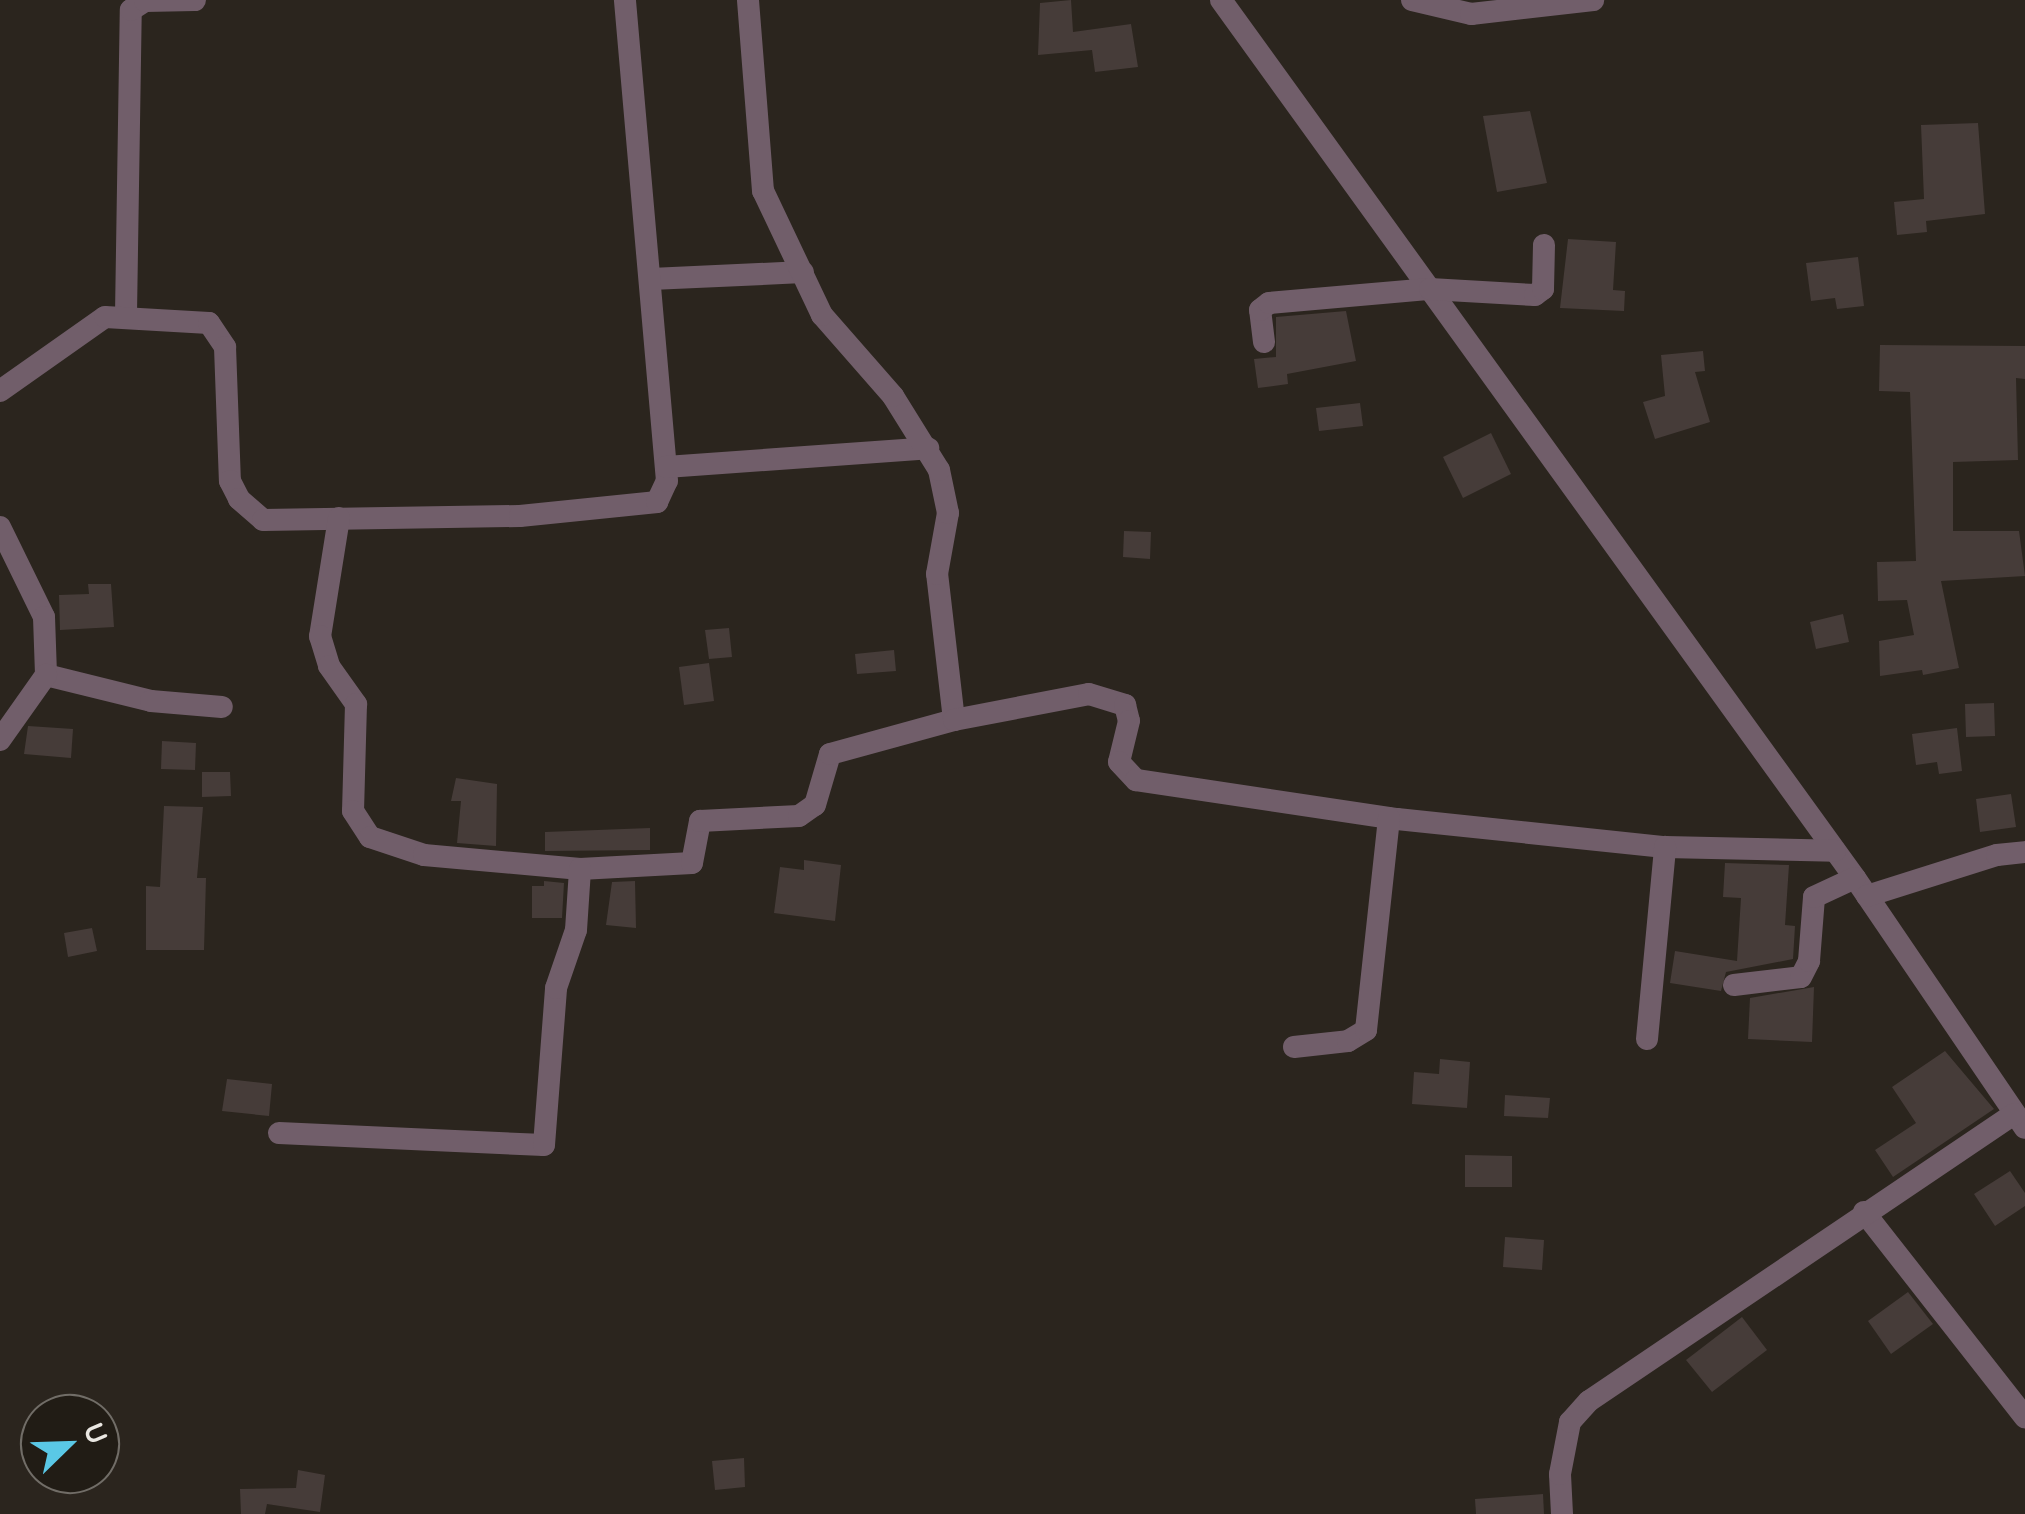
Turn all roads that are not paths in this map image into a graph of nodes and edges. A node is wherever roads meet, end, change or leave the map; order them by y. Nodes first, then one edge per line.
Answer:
1 (195, 0) edge
2 (625, 0) edge
3 (748, 0) edge
4 (1221, 0) edge
5 (1412, 0) edge
6 (1593, 0) edge
7 (1544, 245) dead end
8 (802, 272) junction
9 (651, 279) junction
10 (1430, 289) junction
11 (126, 314) junction
12 (1264, 342) dead end
13 (0, 391) edge
14 (928, 448) junction
15 (666, 467) junction
16 (339, 518) junction
17 (0, 528) edge
18 (46, 676) junction
19 (222, 707) dead end
20 (954, 720) junction
21 (0, 740) edge
22 (1389, 818) junction
23 (1664, 847) junction
24 (1835, 851) junction
25 (2025, 852) edge
26 (580, 869) junction
27 (1861, 887) junction
28 (1734, 984) dead end
29 (1647, 1040) dead end
30 (1294, 1048) dead end
31 (2020, 1121) edge
32 (279, 1134) dead end
33 (1864, 1212) junction
34 (2025, 1417) edge
35 (1562, 1514) edge

1 - 11 street
2 - 9 street
3 - 8 street
4 - 10 street
5 - 6 street
7 - 10 street
8 - 9 street
8 - 14 street
9 - 15 street
10 - 12 street
10 - 24 street
11 - 13 street
11 - 16 street
14 - 15 street
14 - 20 street
15 - 16 street
16 - 26 street
17 - 18 street
18 - 19 street
18 - 21 street
20 - 22 street
20 - 26 street
22 - 23 street
22 - 30 street
23 - 24 street
23 - 29 street
24 - 27 street
25 - 27 street
26 - 32 street
27 - 28 street
27 - 31 street
31 - 33 street
33 - 34 street
33 - 35 street

